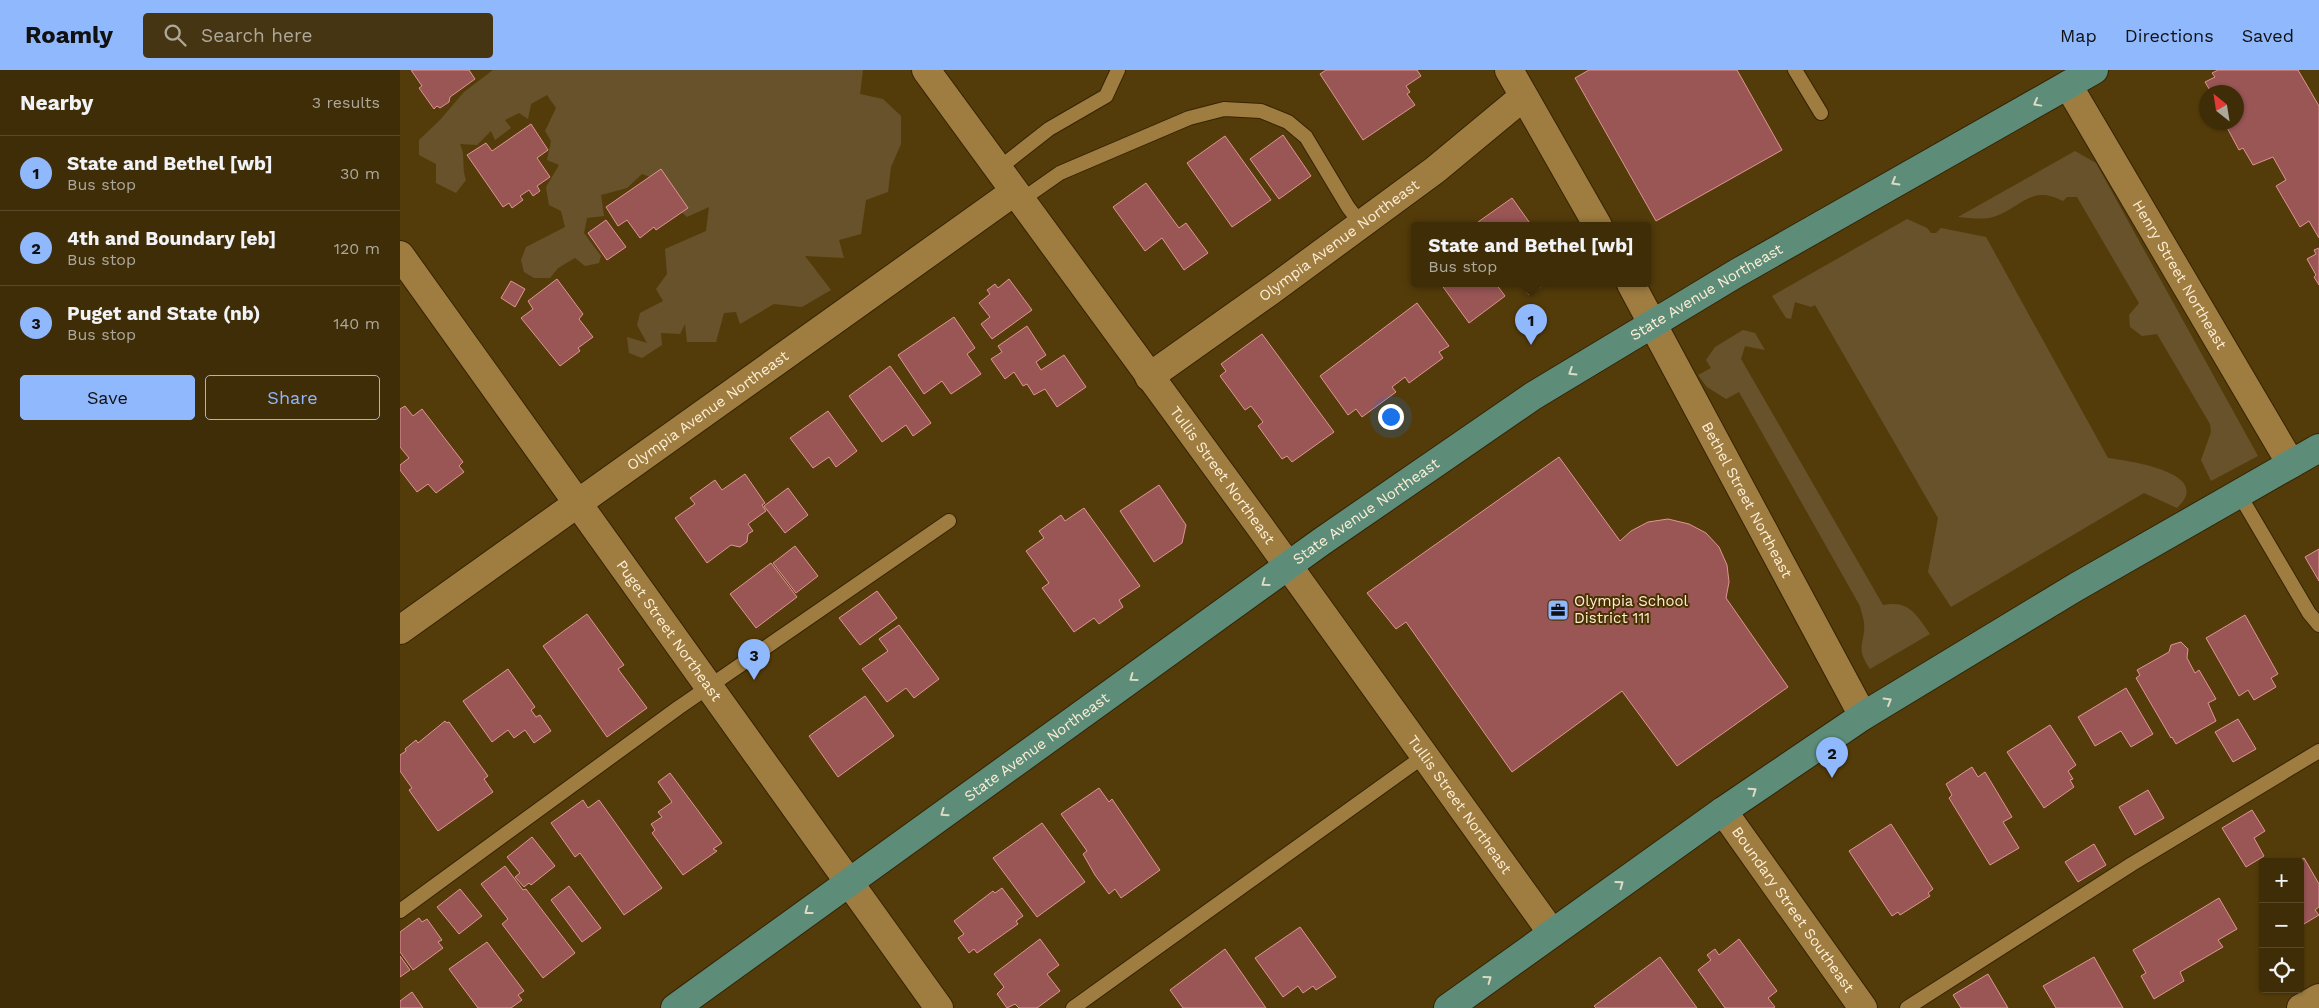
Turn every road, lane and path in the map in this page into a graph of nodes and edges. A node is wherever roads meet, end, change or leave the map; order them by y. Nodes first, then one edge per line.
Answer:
1 (926, 70) edge
2 (1118, 70) edge
3 (1509, 70) edge
4 (1795, 70) edge
5 (2094, 70) edge
6 (2068, 85) junction
7 (1524, 97) junction
8 (1821, 113) dead end
9 (998, 169) junction
10 (1017, 196) junction
11 (1596, 222) edge
12 (1361, 224) junction
13 (400, 255) edge
14 (1633, 287) edge
15 (1652, 323) junction
16 (1148, 377) junction
17 (2319, 448) edge
18 (2291, 464) junction
19 (2239, 494) junction
20 (578, 503) junction
21 (949, 521) dead end
22 (1288, 566) junction
23 (2319, 625) edge
24 (400, 630) edge
25 (709, 686) junction
26 (1863, 716) junction
27 (2319, 751) edge
28 (1424, 756) junction
29 (1723, 811) junction
30 (848, 882) junction
31 (400, 911) edge
32 (1552, 933) junction
33 (2319, 998) edge
34 (675, 1008) edge
35 (939, 1008) edge
36 (1073, 1008) edge
37 (1448, 1008) edge
38 (1863, 1008) edge
39 (1906, 1008) edge
40 (2302, 1008) edge

1 - 9 street, Tullis Street Northeast
2 - 9 lane
3 - 7 street
4 - 8 lane
5 - 6 main road, State Avenue Northeast
6 -> 15 main road, State Avenue Northeast
6 - 18 street, Henry Street Northeast
7 - 11 street
7 - 12 street, Olympia Avenue Northeast
9 - 10 street, Tullis Street Northeast
10 - 12 lane
10 - 16 street, Tullis Street Northeast
10 - 20 street, Olympia Avenue Northeast
12 - 16 street, Olympia Avenue Northeast
13 - 20 street, Puget Street Northeast
14 - 15 street, Bethel Street Northeast
15 -> 22 main road, State Avenue Northeast
15 - 26 street, Bethel Street Northeast
16 - 22 street, Tullis Street Northeast
17 - 18 main road
18 - 19 main road
19 - 23 lane
26 -> 19 main road
20 - 24 street, Olympia Avenue Northeast
20 - 25 street, Puget Street Northeast
21 - 25 lane
22 - 28 street, Tullis Street Northeast
22 -> 30 main road, State Avenue Northeast
25 - 30 street, Puget Street Northeast
25 - 31 lane
29 -> 26 main road
27 - 39 lane
28 - 32 street, Tullis Street Northeast
28 - 36 lane
32 -> 29 main road
29 - 38 street, Boundary Street Southeast
30 -> 34 main road, State Avenue Northeast
30 - 35 street, Puget Street Northeast
37 -> 32 main road
33 - 40 street

